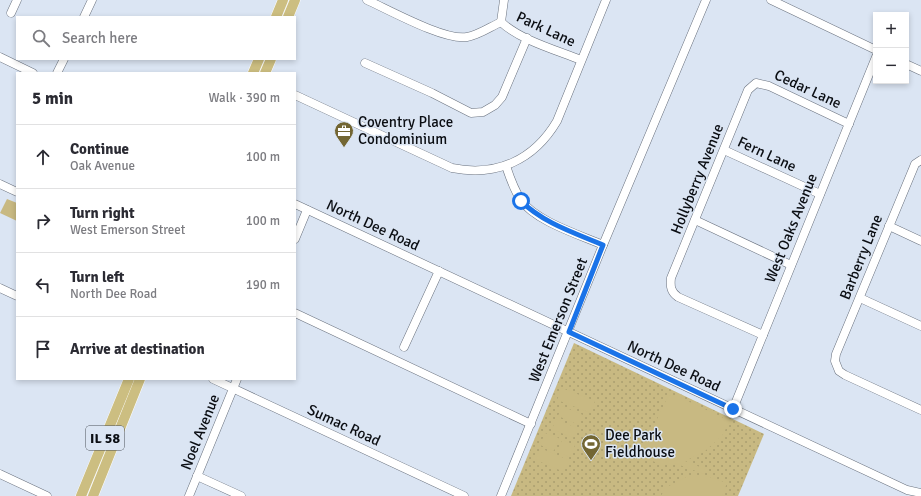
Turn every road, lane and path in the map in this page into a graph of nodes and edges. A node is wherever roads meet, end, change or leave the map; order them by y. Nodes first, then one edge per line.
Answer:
1 (17, 0) edge
2 (92, 0) edge
3 (283, 0) edge
4 (295, 0) edge
5 (367, 0) edge
6 (504, 0) edge
7 (606, 0) edge
8 (706, 0) edge
9 (771, 0) edge
10 (11, 13) dead end
11 (84, 16) edge
12 (276, 16) edge
13 (288, 16) edge
14 (501, 22) junction
15 (526, 38) junction
16 (873, 49) edge
17 (0, 57) edge
18 (64, 60) edge
19 (259, 60) edge
20 (271, 60) edge
21 (581, 60) junction
22 (365, 62) dead end
23 (873, 64) edge
24 (909, 65) edge
25 (921, 71) edge
26 (31, 72) edge
27 (58, 72) edge
28 (253, 72) edge
29 (265, 72) edge
30 (756, 83) joint
31 (296, 94) edge
32 (849, 124) junction
33 (724, 150) junction
34 (920, 160) edge
35 (506, 166) junction
36 (0, 184) edge
37 (16, 192) edge
38 (820, 194) junction
39 (296, 204) edge
40 (307, 210) junction
41 (695, 220) junction
42 (889, 226) junction
43 (296, 237) edge
44 (921, 241) edge
45 (603, 245) junction
46 (791, 266) junction
47 (439, 271) junction
48 (0, 288) edge
49 (16, 296) edge
50 (860, 298) junction
51 (296, 313) edge
52 (921, 326) edge
53 (569, 332) junction
54 (763, 335) junction
55 (404, 348) dead end
56 (128, 380) edge
57 (140, 380) edge
58 (215, 380) edge
59 (237, 380) edge
60 (233, 388) junction
61 (733, 409) junction
62 (921, 410) edge
63 (531, 424) junction
64 (0, 474) edge
65 (197, 476) junction
66 (920, 493) edge
67 (47, 496) edge
68 (81, 496) edge
69 (93, 496) edge
70 (188, 496) edge
71 (241, 496) edge
72 (464, 496) edge
73 (501, 496) edge

1 - 10 street
2 - 11 street
3 - 12 main road
4 - 13 main road
5 - 14 street, Park Lane
6 - 14 street
7 - 21 street
8 - 45 street, West Emerson Street
9 - 16 street
14 - 15 street, Park Lane
15 - 21 street, Park Lane
15 - 22 street
17 - 26 street
18 - 27 street
19 - 28 main road
20 - 29 main road
21 - 35 street
23 - 32 street, West Oaks Avenue
24 - 25 street
30 - 32 street, Cedar Lane
30 - 33 street, Hollyberry Avenue
31 - 35 street
32 - 38 street, West Oaks Avenue
33 - 38 street, Fern Lane
33 - 41 street, Hollyberry Avenue
34 - 42 street, Barberry Lane
35 - 45 street
36 - 37 street
38 - 46 street, West Oaks Avenue
39 - 40 street, North Dee Road
40 - 43 street
40 - 47 street, North Dee Road
41 - 46 street
41 - 54 street, Hollyberry Avenue
42 - 44 street
42 - 50 street, Barberry Lane
45 - 53 street, West Emerson Street
46 - 54 street, West Oaks Avenue
47 - 53 street, North Dee Road
47 - 55 street
48 - 49 street
50 - 52 street
50 - 62 street, Barberry Lane
51 - 63 street
53 - 61 street, North Dee Road
53 - 63 street, West Emerson Street
54 - 61 street, West Oaks Avenue
56 - 68 main road, IL 58
57 - 69 main road, IL 58
58 - 60 street, Sumac Road
59 - 60 street, Noel Avenue
60 - 65 street, Noel Avenue
60 - 72 street, Sumac Road
61 - 66 street, North Dee Road
63 - 73 street, West Emerson Street
64 - 67 street
65 - 70 street, Noel Avenue
65 - 71 street

